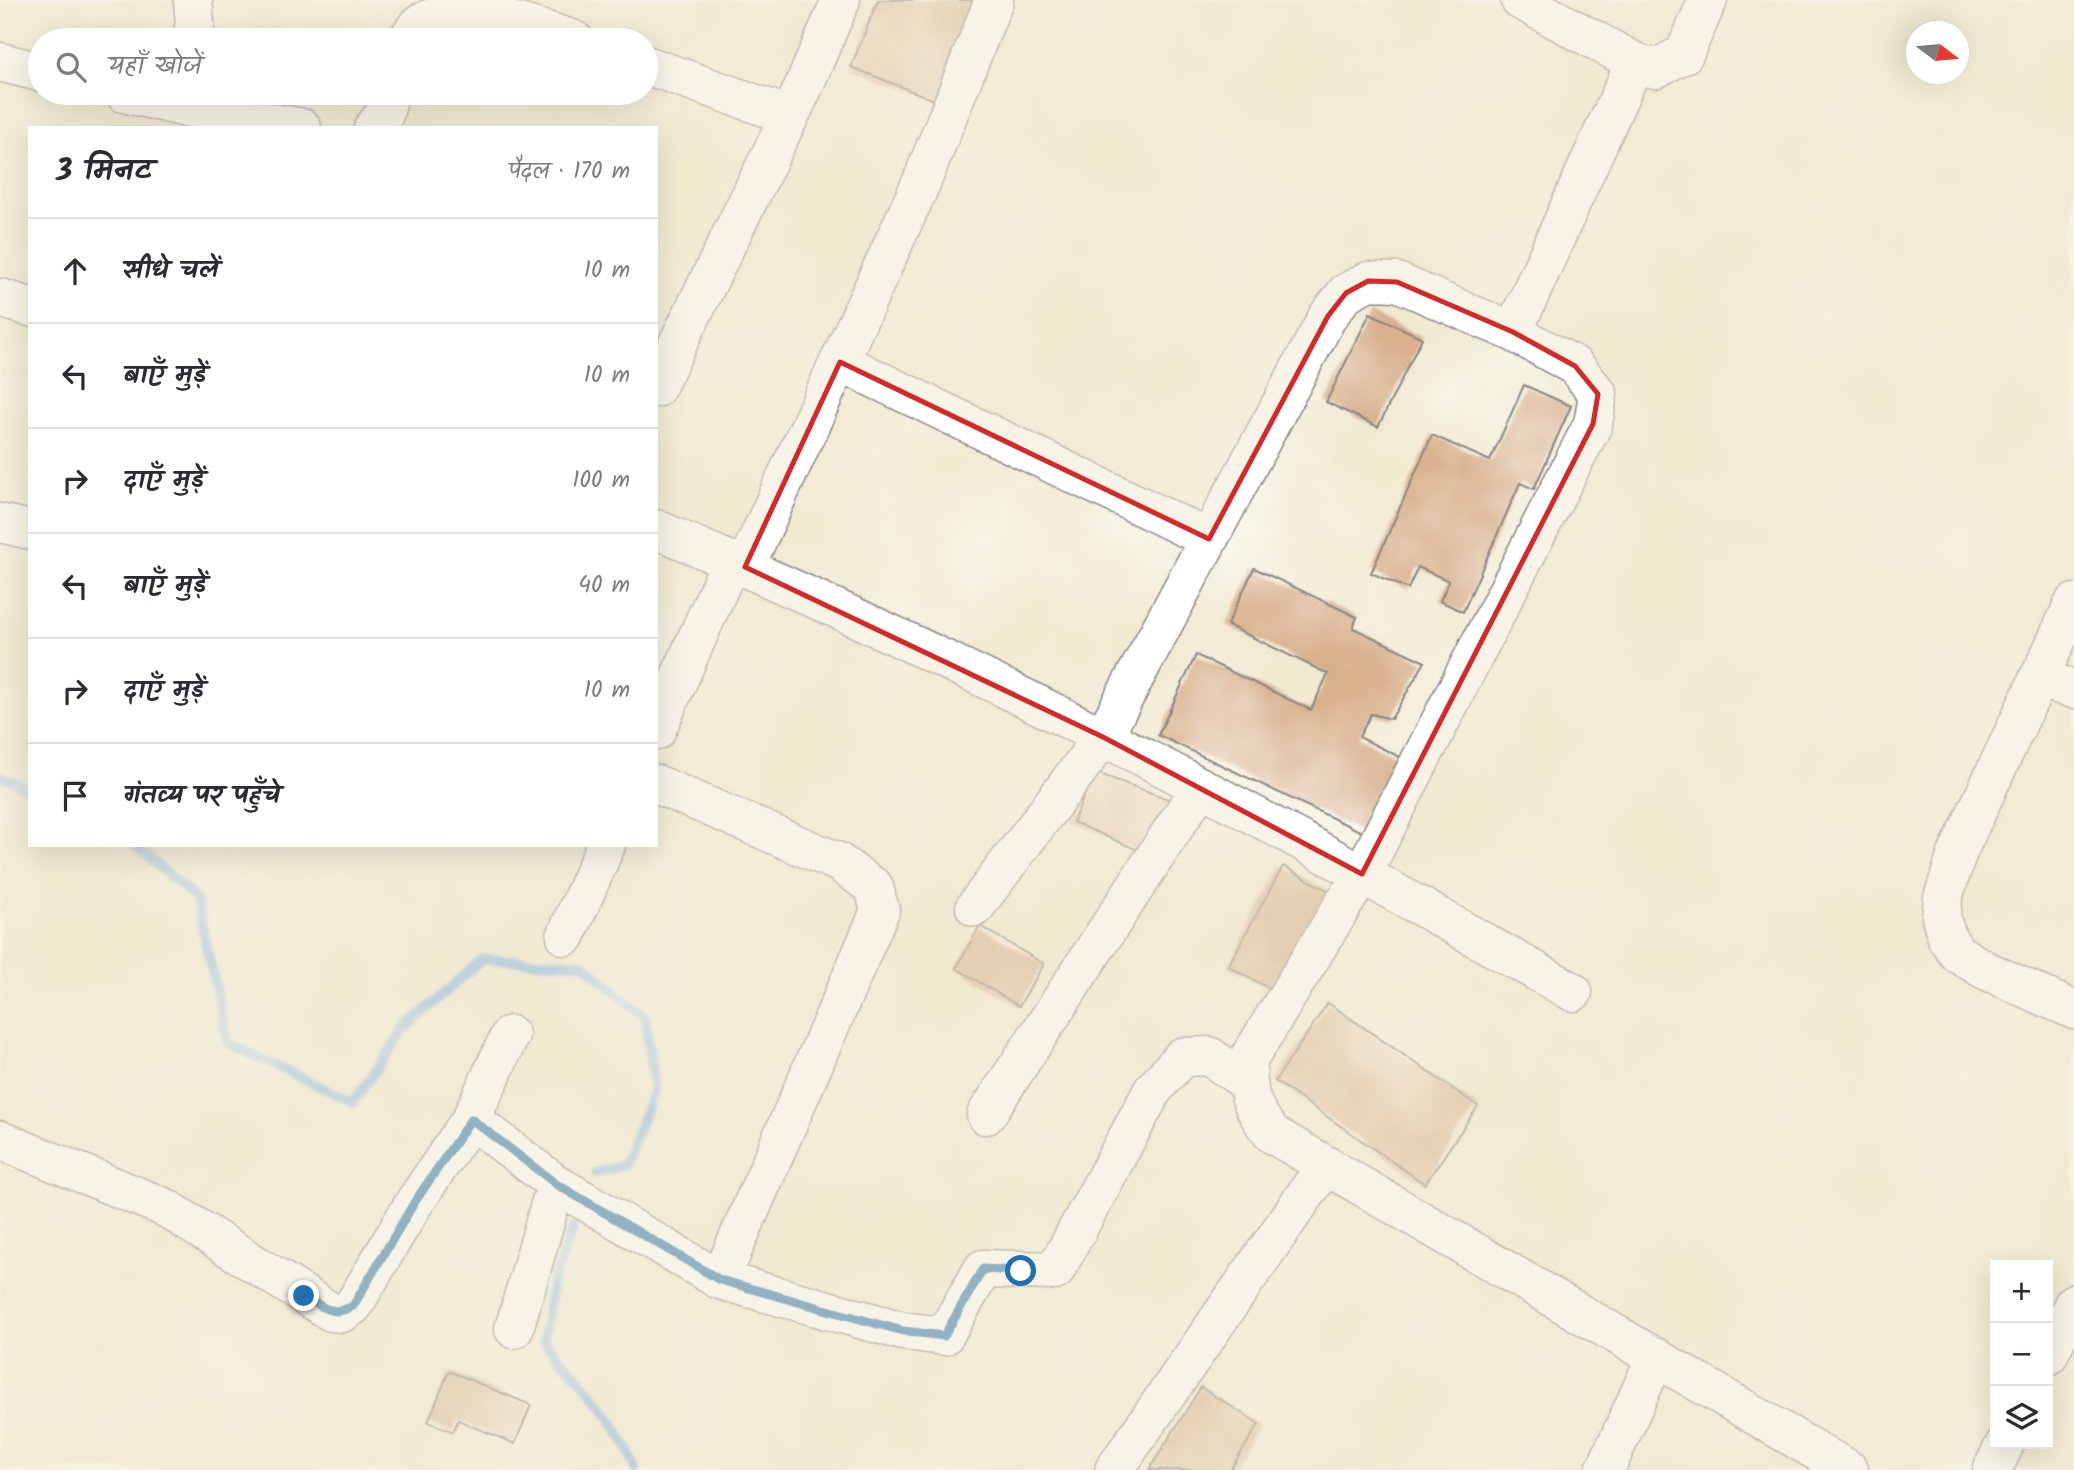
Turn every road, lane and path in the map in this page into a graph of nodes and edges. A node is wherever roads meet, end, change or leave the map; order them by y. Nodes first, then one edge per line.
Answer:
1 (193, 0) edge
2 (841, 0) edge
3 (994, 0) edge
4 (1520, 0) edge
5 (1708, 0) edge
6 (194, 28) edge
7 (417, 28) edge
8 (540, 28) edge
9 (0, 62) edge
10 (1635, 62) junction
11 (28, 69) edge
12 (658, 69) edge
13 (205, 105) edge
14 (387, 105) edge
15 (790, 116) junction
16 (294, 126) edge
17 (375, 126) edge
18 (0, 298) edge
19 (28, 306) edge
20 (1513, 332) junction
21 (840, 362) junction
22 (658, 384) edge
23 (0, 523) edge
24 (28, 530) edge
25 (658, 530) edge
26 (1209, 539) junction
27 (738, 564) junction
28 (2074, 603) edge
29 (2056, 684) edge
30 (658, 727) edge
31 (1103, 737) junction
32 (658, 785) edge
33 (1200, 788) junction
34 (605, 847) edge
35 (1362, 874) junction
36 (975, 907) dead end
37 (566, 936) dead end
38 (1573, 992) dead end
39 (2074, 1010) edge
40 (510, 1035) dead end
41 (1247, 1082) junction
42 (986, 1115) dead end
43 (471, 1119) junction
44 (4, 1148) edge
45 (1326, 1165) junction
46 (556, 1184) junction
47 (720, 1280) junction
48 (2074, 1303) edge
49 (514, 1329) dead end
50 (2053, 1346) edge
51 (1656, 1357) junction
52 (2002, 1449) edge
53 (1114, 1470) edge
54 (1605, 1470) edge
55 (1849, 1470) edge
56 (1992, 1470) edge

1 - 6 street
2 - 15 street
3 - 21 street
4 - 10 street
5 - 10 street
7 - 8 street
9 - 11 street
10 - 20 street
12 - 15 street
13 - 16 street
14 - 17 street
15 - 22 street
18 - 19 street
20 - 26 street
20 - 35 street
21 - 26 street
21 - 27 street
23 - 24 street
25 - 27 street
26 - 31 street
27 - 30 street
27 - 31 street
28 - 29 street
29 - 39 street
31 - 33 street
31 - 36 street
32 - 47 street
33 - 35 street
33 - 42 street
34 - 37 street
35 - 38 street
35 - 41 street
40 - 43 street
41 - 45 street
41 - 47 street
43 - 44 street
43 - 46 street
45 - 51 street
45 - 53 street
46 - 47 street
46 - 49 street
48 - 50 street
51 - 54 street
51 - 55 street
52 - 56 street

